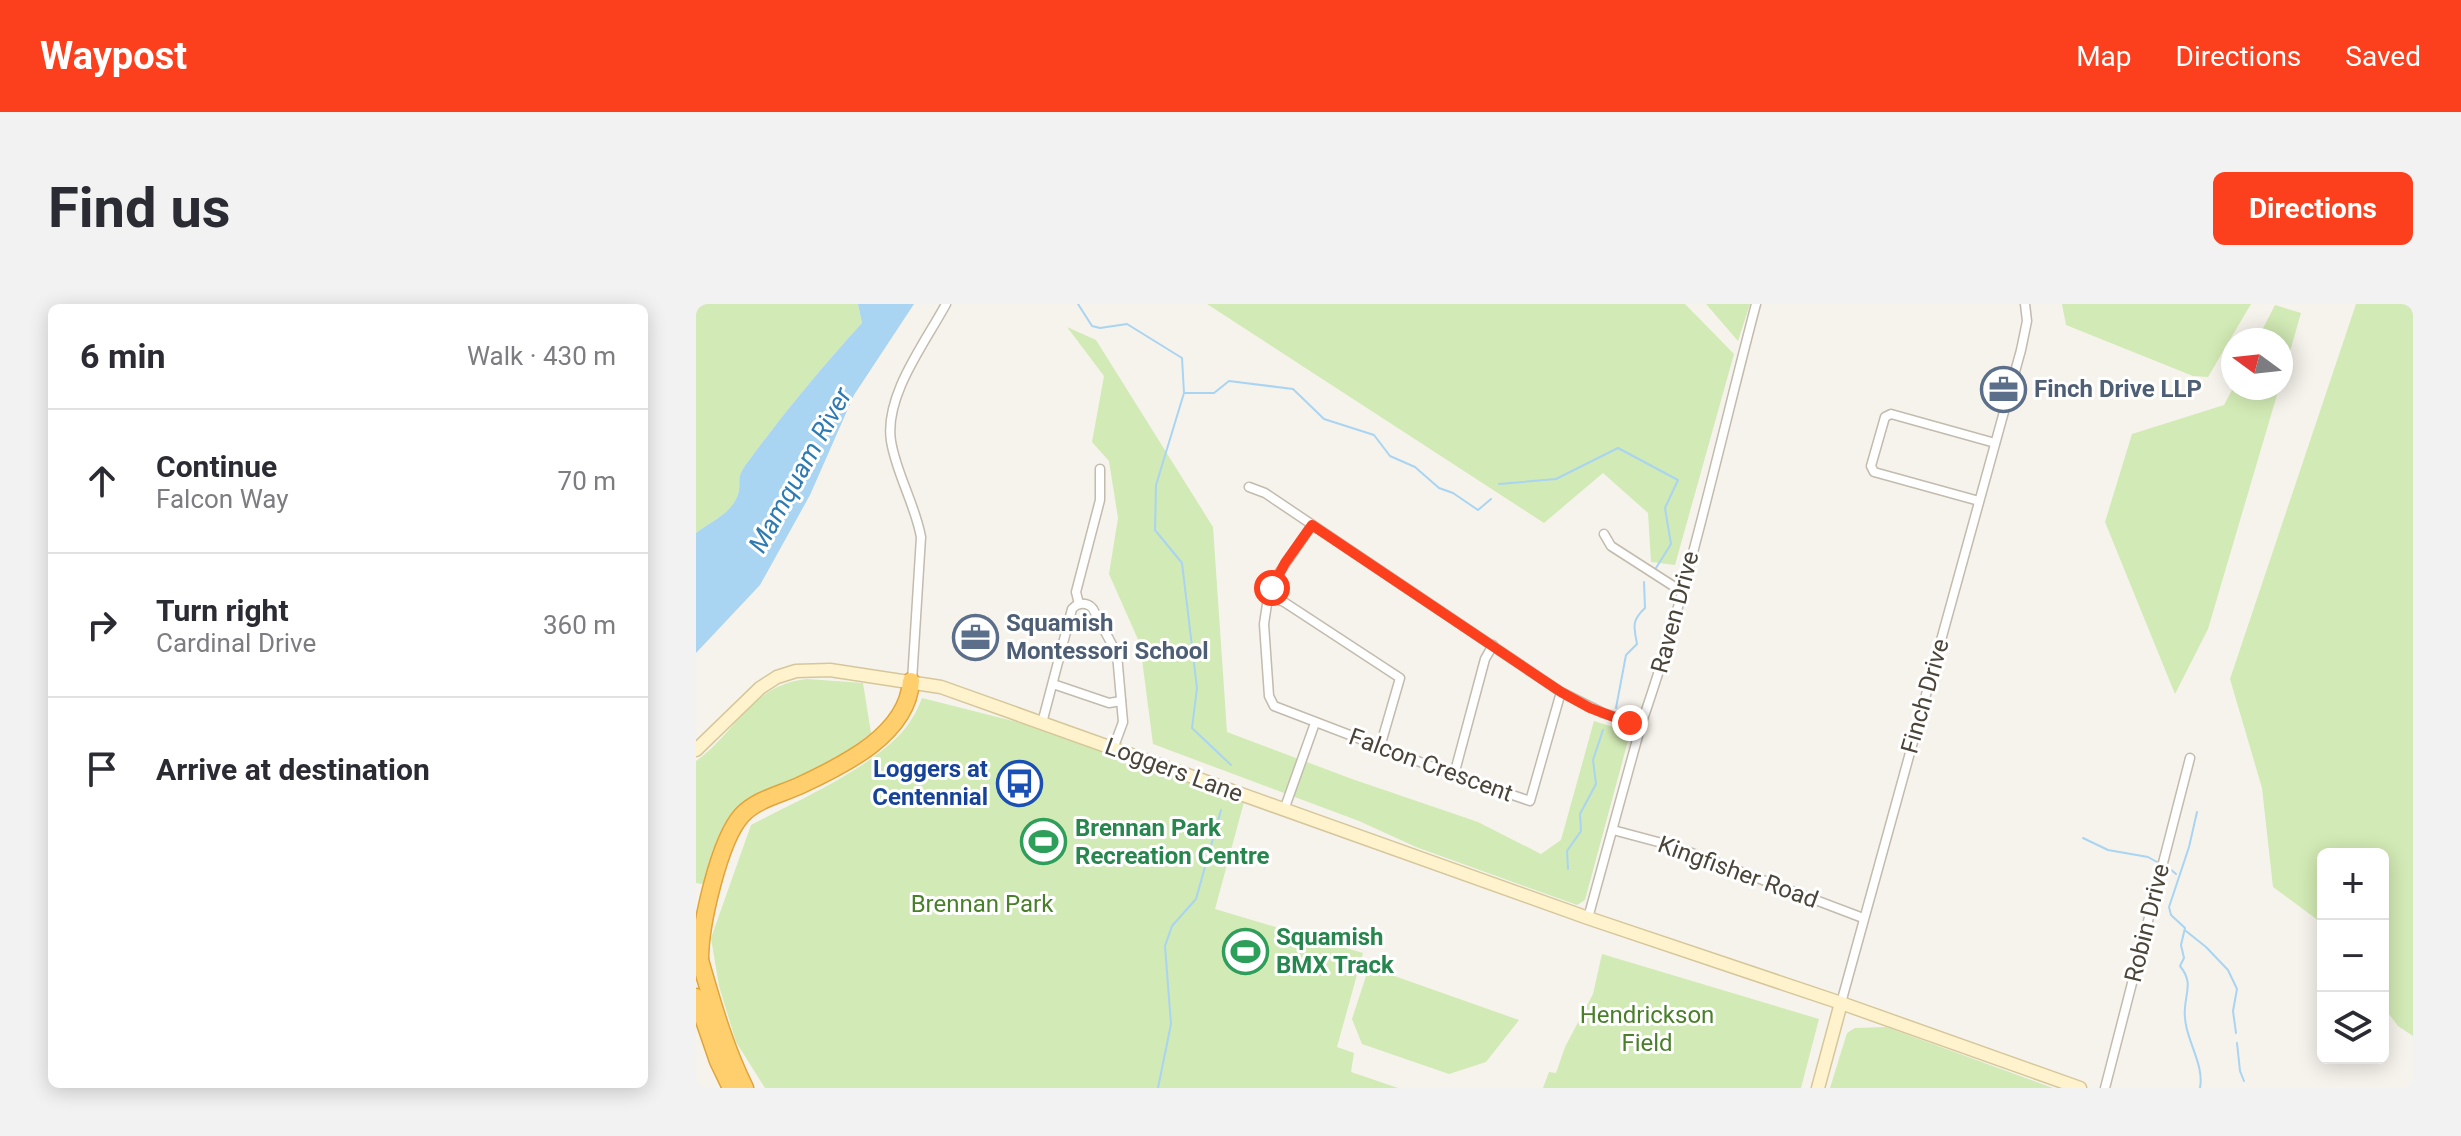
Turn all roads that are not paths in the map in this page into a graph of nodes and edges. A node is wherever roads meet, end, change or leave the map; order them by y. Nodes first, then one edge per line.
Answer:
1 (946, 304) edge
2 (1756, 304) edge
3 (2025, 304) edge
4 (1995, 443) junction
5 (1100, 469) dead end
6 (1249, 487) dead end
7 (1979, 501) junction
8 (1312, 525) junction
9 (1604, 534) dead end
10 (1681, 591) junction
11 (1269, 596) junction
12 (1079, 604) junction
13 (1493, 645) junction
14 (911, 681) junction
15 (1053, 684) junction
16 (1561, 692) junction
17 (1121, 701) junction
18 (1042, 723) junction
19 (1315, 723) junction
20 (1641, 725) junction
21 (1380, 747) junction
22 (1113, 749) junction
23 (696, 750) edge
24 (2190, 758) dead end
25 (1454, 775) junction
26 (1284, 810) junction
27 (1613, 830) junction
28 (714, 885) junction
29 (696, 891) edge
30 (1588, 918) junction
31 (1863, 918) junction
32 (698, 953) edge
33 (696, 997) edge
34 (1841, 1003) junction
35 (731, 1088) edge
36 (745, 1088) edge
37 (1818, 1088) edge
38 (2080, 1088) edge
39 (2105, 1088) edge

1 - 14 street
2 - 10 street, Raven Drive
3 - 4 street, Finch Drive
4 - 7 street, Finch Drive
4 - 7 street
5 - 12 street
6 - 8 street
7 - 31 street, Finch Drive
8 - 11 street
8 - 13 street
9 - 10 street
10 - 20 street, Raven Drive
11 - 19 street, Falcon Crescent
11 - 21 street
12 - 15 street
12 - 17 street
13 - 16 street
13 - 25 street
14 - 18 street, Loggers Lane
14 - 23 street
14 - 28 highway
15 - 17 street
15 - 18 street
16 - 20 street
16 - 25 street, Falcon Crescent
17 - 22 street
18 - 22 street, Loggers Lane
19 - 21 street, Falcon Crescent
19 - 26 street
20 - 27 street, Raven Drive
21 - 25 street, Falcon Crescent
22 - 26 street, Loggers Lane
24 - 39 street, Robin Drive
26 - 30 street, Loggers Lane
27 - 30 street, Raven Drive
27 - 31 street, Kingfisher Road
28 - 29 highway
28 - 32 highway
30 - 34 street, Loggers Lane
31 - 34 street, Finch Drive
32 - 36 highway
33 - 35 highway
34 - 37 street, Finch Drive
34 - 38 street, Loggers Lane

